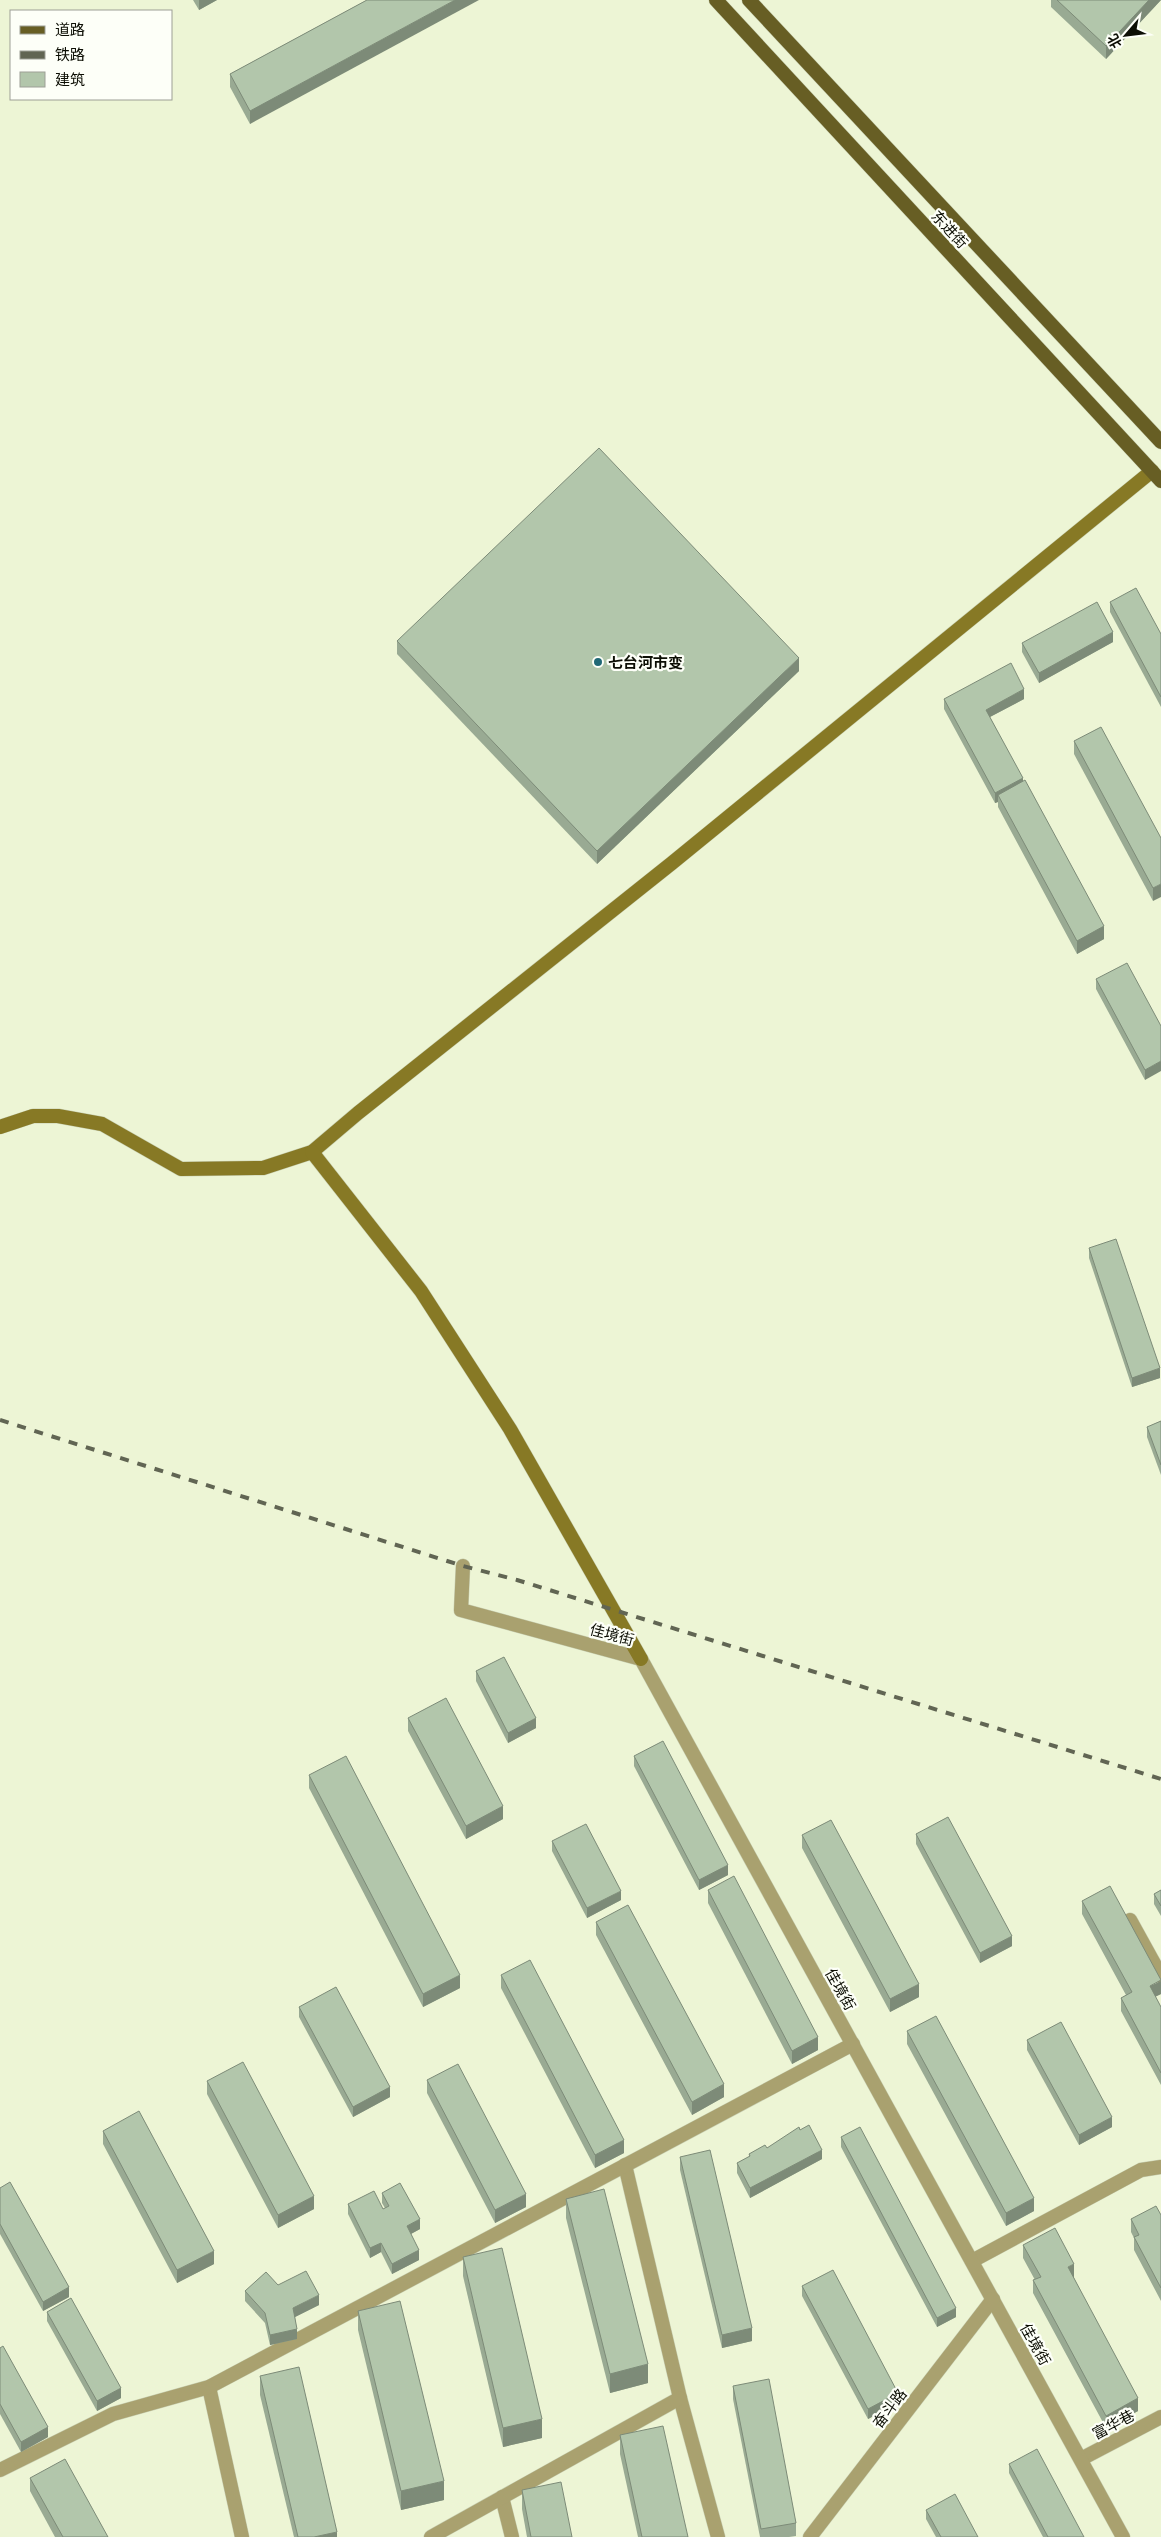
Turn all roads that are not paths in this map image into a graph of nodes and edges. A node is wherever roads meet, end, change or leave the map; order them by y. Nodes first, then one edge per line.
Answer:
1 (716, 0) edge
2 (750, 0) edge
3 (1161, 442) edge
4 (1156, 476) edge
5 (0, 1127) edge
6 (312, 1152) junction
7 (463, 1566) dead end
8 (642, 1659) junction
9 (1130, 1920) edge
10 (1161, 1976) edge
11 (853, 2044) junction
12 (625, 2165) junction
13 (1161, 2167) edge
14 (972, 2260) junction
15 (993, 2299) junction
16 (209, 2387) junction
17 (680, 2398) junction
18 (1161, 2417) edge
19 (1081, 2459) junction
20 (0, 2470) edge
21 (502, 2497) junction
22 (242, 2537) edge
23 (431, 2537) edge
24 (512, 2537) edge
25 (718, 2537) edge
26 (810, 2537) edge
27 (1123, 2537) edge

1 - 4 main road, 东进街
2 - 3 main road, 东进街
4 - 6 main road
5 - 6 main road
6 - 8 main road
7 - 8 street, 佳境街
8 - 11 street, 佳境街
9 - 10 street
11 - 12 street
11 - 14 street, 佳境街
12 - 16 street
12 - 17 street
13 - 14 street
14 - 15 street, 佳境街
15 - 19 street, 佳境街
15 - 26 street, 奋斗路
16 - 20 street
16 - 22 street
17 - 21 street
17 - 25 street
18 - 19 street, 富华巷
19 - 27 street, 佳境街
21 - 23 street
21 - 24 street

